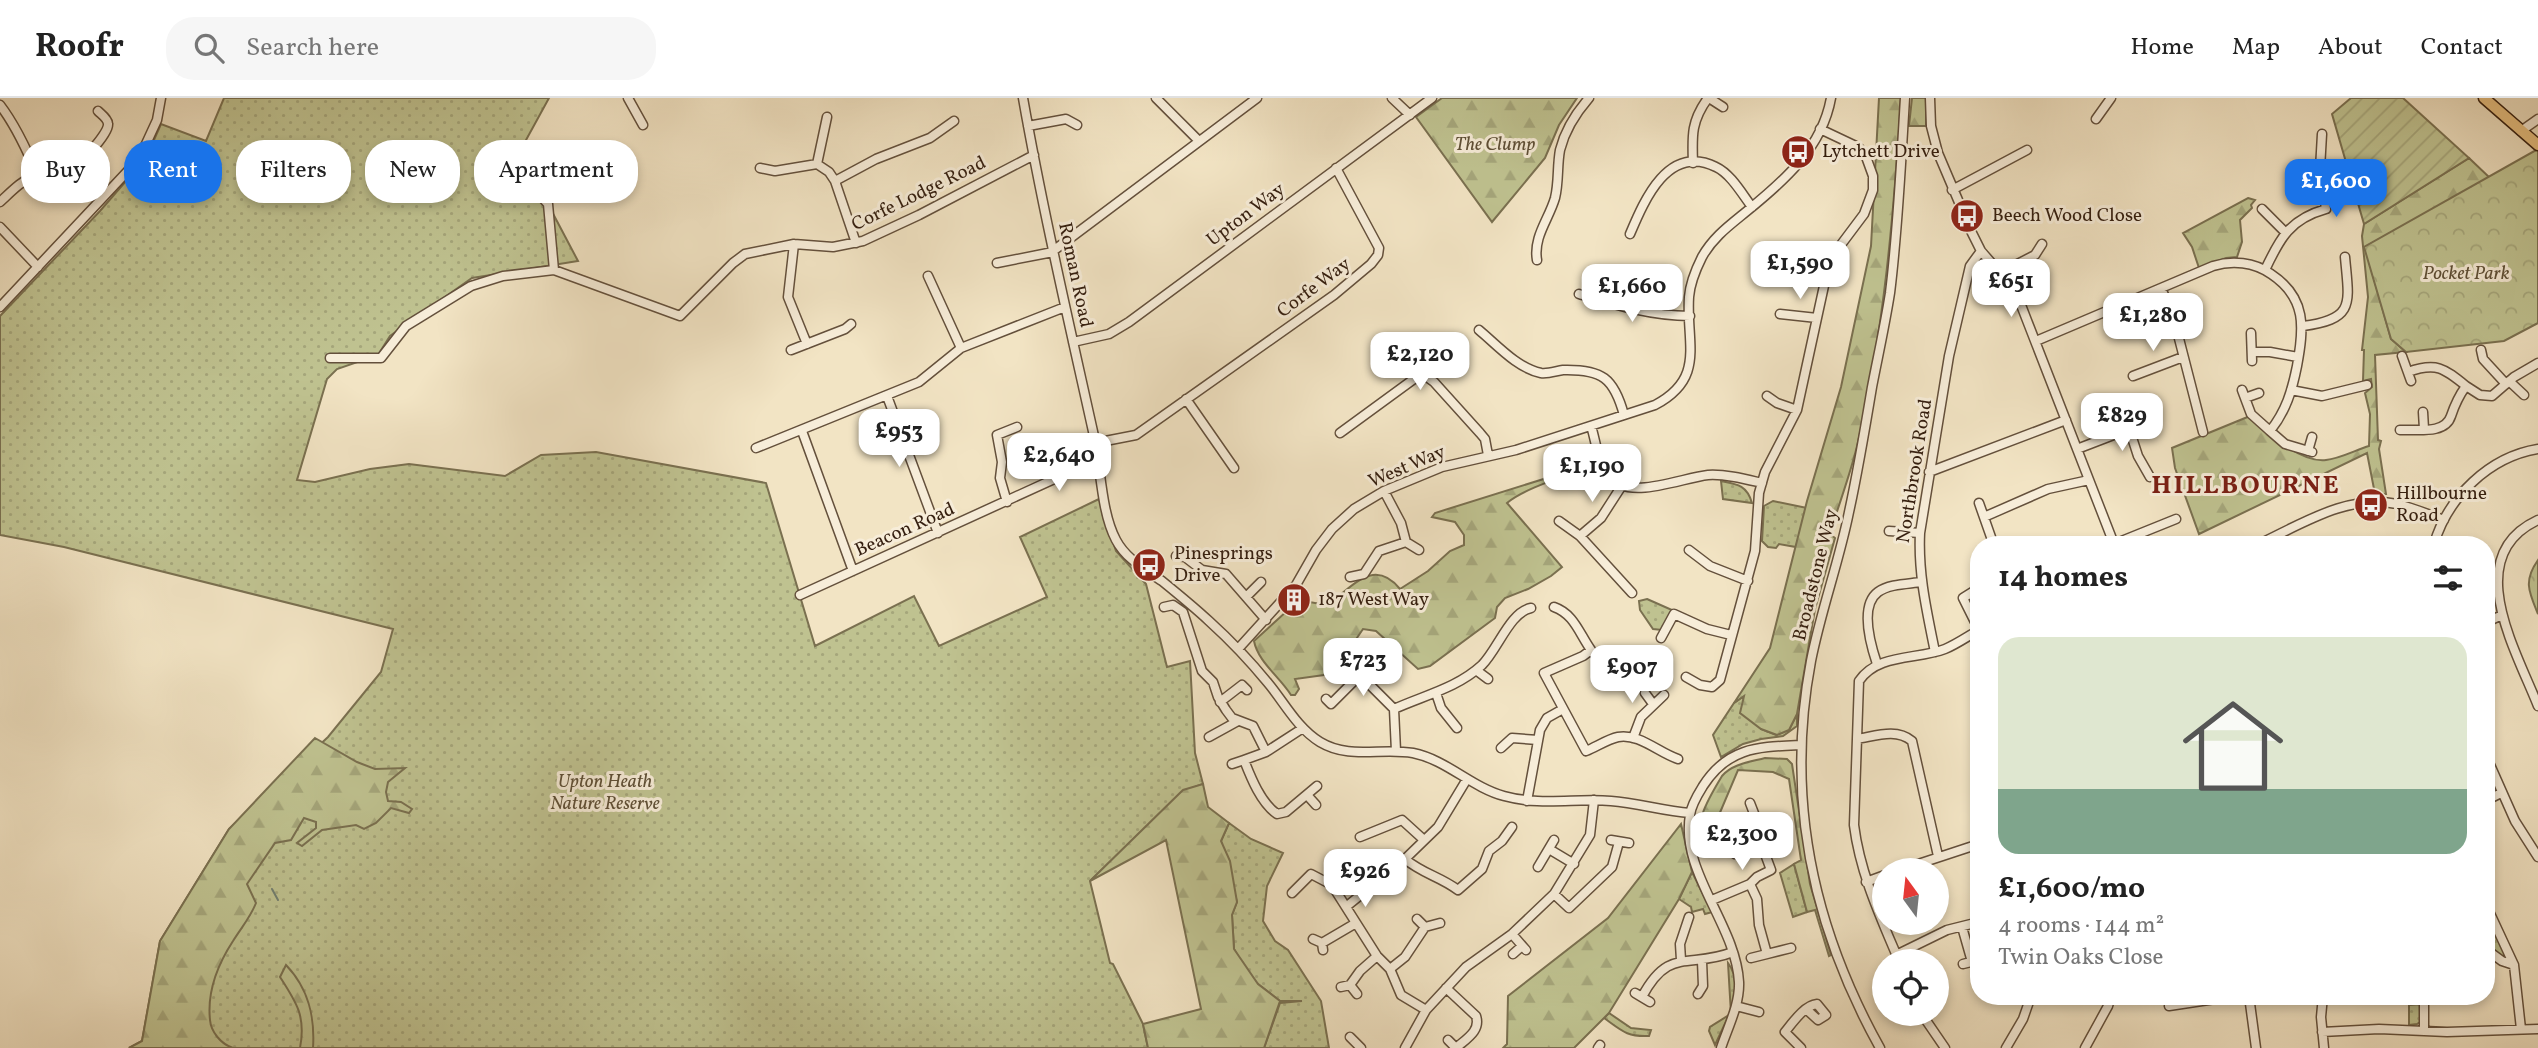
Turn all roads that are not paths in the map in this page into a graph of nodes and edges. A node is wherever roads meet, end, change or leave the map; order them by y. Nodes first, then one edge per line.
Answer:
1 (161, 98) edge
2 (628, 98) edge
3 (1023, 98) edge
4 (1156, 98) edge
5 (1257, 98) edge
6 (1392, 98) edge
7 (1432, 98) edge
8 (1589, 98) edge
9 (1708, 98) edge
10 (1831, 98) edge
11 (1905, 98) edge
12 (1930, 98) edge
13 (2111, 98) edge
14 (2484, 98) edge
15 (0, 106) edge
16 (1723, 107) dead end
17 (98, 111) dead end
18 (1410, 115) junction
19 (827, 117) dead end
20 (2096, 119) dead end
21 (2538, 119) edge
22 (954, 121) dead end
23 (643, 125) dead end
24 (1077, 125) dead end
25 (1028, 126) junction
26 (1819, 129) junction
27 (2521, 131) junction
28 (21, 140) edge
29 (99, 140) edge
30 (1199, 141) junction
31 (2309, 143) dead end
32 (2538, 145) edge
33 (2028, 150) dead end
34 (1034, 155) junction
35 (1693, 163) junction
36 (817, 164) junction
37 (760, 168) dead end
38 (1336, 168) junction
39 (835, 181) junction
40 (21, 182) edge
41 (1952, 190) junction
42 (0, 202) edge
43 (547, 203) edge
44 (1752, 207) junction
45 (2262, 209) dead end
46 (2285, 232) junction
47 (2, 233) edge
48 (1629, 234) dead end
49 (856, 243) junction
50 (794, 244) junction
51 (2042, 244) dead end
52 (1053, 251) junction
53 (1981, 251) junction
54 (1537, 260) dead end
55 (997, 263) dead end
56 (2358, 265) dead end
57 (38, 267) junction
58 (554, 270) junction
59 (2264, 270) junction
60 (2000, 273) junction
61 (928, 276) dead end
62 (2161, 288) junction
63 (1579, 295) dead end
64 (0, 307) edge
65 (1065, 307) junction
66 (1780, 314) dead end
67 (1690, 316) junction
68 (1817, 318) junction
69 (851, 324) dead end
70 (2303, 326) junction
71 (1480, 331) dead end
72 (2251, 333) dead end
73 (2036, 341) junction
74 (1073, 342) junction
75 (807, 344) junction
76 (961, 348) junction
77 (791, 350) dead end
78 (2481, 350) dead end
79 (2402, 356) dead end
80 (2183, 357) junction
81 (2298, 357) junction
82 (330, 358) dead end
83 (2538, 363) edge
84 (2133, 376) dead end
85 (2507, 383) junction
86 (2367, 385) dead end
87 (2466, 386) junction
88 (2291, 390) junction
89 (2259, 393) dead end
90 (2524, 395) dead end
91 (887, 396) junction
92 (1767, 396) dead end
93 (1186, 399) junction
94 (1797, 410) junction
95 (2423, 412) dead end
96 (1624, 415) junction
97 (2066, 419) junction
98 (2126, 419) dead end
99 (1591, 426) junction
100 (1017, 427) dead end
101 (2129, 429) junction
102 (2424, 429) junction
103 (802, 430) junction
104 (2400, 430) dead end
105 (2270, 431) junction
106 (2203, 432) dead end
107 (1340, 433) dead end
108 (2312, 437) dead end
109 (1095, 443) junction
110 (756, 448) dead end
111 (2077, 449) junction
112 (2538, 449) edge
113 (1488, 455) junction
114 (1098, 459) junction
115 (1234, 468) dead end
116 (1929, 472) junction
117 (2150, 477) dead end
118 (2089, 480) junction
119 (1762, 483) junction
120 (1621, 486) junction
121 (1384, 491) junction
122 (1007, 502) junction
123 (1979, 503) dead end
124 (1984, 517) junction
125 (2176, 519) dead end
126 (2444, 520) junction
127 (2538, 520) edge
128 (1559, 521) dead end
129 (1889, 531) dead end
130 (938, 533) junction
131 (1920, 533) junction
132 (1580, 536) junction
133 (1991, 536) edge
134 (2111, 536) edge
135 (2131, 536) edge
136 (2276, 536) edge
137 (2437, 536) edge
138 (1406, 542) junction
139 (1189, 547) dead end
140 (1419, 550) dead end
141 (1689, 550) dead end
142 (853, 571) junction
143 (1350, 577) dead end
144 (1748, 580) junction
145 (1261, 582) dead end
146 (1921, 582) junction
147 (1632, 593) dead end
148 (1970, 594) edge
149 (800, 595) dead end
150 (1246, 597) junction
151 (1518, 600) dead end
152 (1570, 600) dead end
153 (1164, 607) dead end
154 (1554, 607) dead end
155 (1564, 611) junction
156 (1970, 612) edge
157 (2502, 615) junction
158 (2495, 618) edge
159 (1266, 620) junction
160 (1731, 635) junction
161 (1970, 635) edge
162 (1661, 638) dead end
163 (1206, 644) dead end
164 (1194, 647) junction
165 (1238, 649) junction
166 (1591, 650) junction
167 (1935, 652) junction
168 (1539, 664) dead end
169 (1603, 664) dead end
170 (1877, 664) junction
171 (1367, 666) dead end
172 (1476, 670) junction
173 (1544, 673) junction
174 (1360, 675) junction
175 (1686, 677) dead end
176 (1488, 679) dead end
177 (1247, 690) dead end
178 (1646, 693) dead end
179 (1436, 694) junction
180 (1664, 695) dead end
181 (1220, 702) junction
182 (1331, 704) dead end
183 (1653, 704) junction
184 (2538, 706) edge
185 (1394, 709) junction
186 (1563, 709) junction
187 (1238, 721) junction
188 (1303, 728) junction
189 (1457, 728) dead end
190 (1209, 737) dead end
191 (1633, 738) junction
192 (1857, 739) junction
193 (1538, 740) junction
194 (1800, 745) junction
195 (1500, 748) dead end
196 (1396, 751) junction
197 (1266, 752) junction
198 (1663, 753) junction
199 (1678, 759) dead end
200 (1244, 760) junction
201 (1232, 764) dead end
202 (1657, 764) dead end
203 (2495, 778) edge
204 (1467, 779) junction
205 (1317, 786) dead end
206 (2501, 793) junction
207 (1307, 795) junction
208 (2495, 796) edge
209 (1594, 800) junction
210 (1527, 801) junction
211 (1750, 803) dead end
212 (1317, 805) dead end
213 (1685, 813) junction
214 (1512, 827) dead end
215 (1755, 827) junction
216 (1373, 834) junction
217 (1360, 837) dead end
218 (1504, 839) junction
219 (1554, 839) dead end
220 (1424, 840) junction
221 (1379, 842) dead end
222 (1629, 843) dead end
223 (1514, 846) dead end
224 (1730, 846) dead end
225 (1970, 847) edge
226 (1549, 849) junction
227 (1938, 856) junction
228 (2538, 857) edge
229 (1933, 858) edge
230 (1405, 859) junction
231 (1574, 864) junction
232 (1538, 867) dead end
233 (1872, 880) edge
234 (1866, 882) junction
235 (1750, 884) junction
236 (1292, 892) dead end
237 (1554, 894) junction
238 (1712, 900) junction
239 (1347, 906) junction
240 (1689, 917) dead end
241 (1416, 919) dead end
242 (1356, 923) junction
243 (1440, 923) dead end
244 (2495, 924) edge
245 (1970, 925) edge
246 (1425, 927) junction
247 (1962, 927) junction
248 (1512, 934) junction
249 (1319, 944) dead end
250 (1970, 946) edge
251 (1791, 948) dead end
252 (1893, 949) edge
253 (1913, 949) edge
254 (1733, 952) junction
255 (1513, 954) dead end
256 (1767, 954) junction
257 (1377, 956) junction
258 (2495, 956) edge
259 (1751, 958) dead end
260 (1681, 960) junction
261 (1702, 961) junction
262 (1970, 962) edge
263 (1963, 964) dead end
264 (2514, 965) junction
265 (1391, 969) junction
266 (1446, 988) junction
267 (1704, 990) dead end
268 (1357, 994) dead end
269 (1642, 997) dead end
270 (2028, 1005) edge
271 (2108, 1005) edge
272 (2176, 1005) edge
273 (2250, 1005) edge
274 (2322, 1005) edge
275 (2424, 1005) edge
276 (1736, 1006) junction
277 (2169, 1006) dead end
278 (1806, 1009) dead end
279 (1426, 1010) junction
280 (1759, 1012) dead end
281 (1930, 1026) edge
282 (2521, 1029) junction
283 (2538, 1029) edge
284 (2424, 1031) junction
285 (2322, 1032) junction
286 (1350, 1037) dead end
287 (1448, 1040) dead end
288 (1372, 1044) dead end
289 (1362, 1048) edge
290 (1405, 1048) edge
291 (1456, 1048) edge
292 (1721, 1048) edge
293 (1801, 1048) edge
294 (1880, 1048) edge
295 (1945, 1048) edge
296 (2006, 1048) edge
297 (2085, 1048) edge
298 (2256, 1048) edge
299 (2324, 1048) edge

1 - 57 street
2 - 23 street
3 - 25 street, Roman Road
4 - 30 street
5 - 30 street
6 - 18 street
7 - 18 street, Upton Way
8 - 54 street
9 - 16 street
9 - 35 street
10 - 26 street, West Way
11 - 194 street, Broadstone Way
12 - 41 street
13 - 20 street
14 - 27 main road
15 - 28 street
17 - 29 street
18 - 38 street, Upton Way
19 - 36 street
21 - 27 street
22 - 39 street
24 - 25 street
25 - 34 street, Roman Road
26 - 44 street, West Way
26 - 68 street
27 - 32 main road
30 - 52 street
31 - 46 street
33 - 41 street
34 - 49 street, Corfe Lodge Road
34 - 52 street, Roman Road
35 - 44 street
35 - 48 street
36 - 37 street
36 - 39 street
38 - 74 street, Upton Way
38 - 93 street, Corfe Way
39 - 49 street
40 - 42 street
41 - 53 street
43 - 58 street
44 - 67 street, West Way
45 - 46 street
46 - 59 street
47 - 57 street
49 - 50 street, Corfe Lodge Road
50 - 58 street, Corfe Lodge Road
50 - 75 street
51 - 60 street
52 - 55 street
52 - 65 street, Roman Road
53 - 60 street
53 - 116 street, Northbrook Road
56 - 70 street
57 - 64 street
58 - 82 street, Corfe Lodge Road
59 - 62 street
59 - 70 street
60 - 73 street
61 - 76 street
62 - 73 street
62 - 80 street
63 - 67 street
65 - 74 street, Roman Road
65 - 76 street
66 - 68 street
67 - 96 street, West Way
68 - 94 street
69 - 75 street
70 - 81 street
71 - 96 street
72 - 81 street
73 - 97 street
74 - 109 street, Roman Road
75 - 77 street
76 - 91 street
78 - 85 street
79 - 87 street
80 - 84 street
80 - 106 street
81 - 88 street
83 - 85 street
85 - 87 street
85 - 90 street
86 - 88 street
87 - 102 street
88 - 105 street
89 - 105 street
91 - 103 street
91 - 130 street
92 - 94 street
93 - 109 street, Corfe Way
93 - 115 street
94 - 119 street
95 - 102 street
96 - 99 street, West Way
97 - 111 street
97 - 116 street
98 - 101 street
99 - 113 street, West Way
99 - 120 street
100 - 122 street
101 - 111 street
101 - 117 street
102 - 104 street
103 - 110 street
103 - 142 street
105 - 108 street
107 - 113 street
109 - 114 street, Roman Road
111 - 118 street
112 - 126 street
113 - 121 street, West Way
114 - 122 street, Beacon Road
114 - 165 street
116 - 131 street, Northbrook Road
118 - 124 street
118 - 134 street
119 - 120 street
119 - 144 street
120 - 132 street
121 - 138 street
121 - 159 street, West Way
122 - 130 street, Beacon Road
123 - 124 street
124 - 133 street
125 - 135 street
126 - 136 street
126 - 137 street
127 - 157 street
128 - 132 street
129 - 131 street
130 - 142 street, Beacon Road
131 - 146 street, Northbrook Road
132 - 147 street
138 - 140 street
138 - 143 street
139 - 150 street
141 - 144 street
142 - 149 street, Beacon Road
144 - 160 street
145 - 150 street
146 - 167 street, Northbrook Road
146 - 170 street
148 - 156 street
150 - 159 street
151 - 172 street
152 - 155 street
153 - 164 street
154 - 155 street
155 - 166 street
157 - 158 street
157 - 184 street
159 - 165 street, West Way
160 - 162 street
160 - 175 street
161 - 167 street
163 - 164 street
164 - 181 street
165 - 188 street
166 - 169 street
166 - 173 street
167 - 170 street
168 - 173 street
170 - 192 street
171 - 174 street
172 - 176 street
172 - 179 street
173 - 186 street
174 - 182 street
174 - 185 street
177 - 181 street
178 - 183 street
179 - 185 street
179 - 189 street
180 - 183 street
181 - 187 street
183 - 191 street
185 - 196 street
186 - 191 street
186 - 193 street
187 - 190 street
187 - 197 street
188 - 196 street
188 - 197 street
191 - 198 street
192 - 227 street
192 - 234 street
193 - 195 street
193 - 210 street
194 - 213 street
194 - 294 street, Broadstone Way
196 - 204 street
197 - 200 street
198 - 199 street
198 - 202 street
200 - 201 street
200 - 207 street
203 - 206 street
204 - 210 street
204 - 220 street
205 - 207 street
206 - 208 street
206 - 228 street
207 - 212 street
209 - 210 street
209 - 213 street
209 - 231 street
211 - 215 street
213 - 238 street
214 - 218 street
215 - 224 street
215 - 235 street
216 - 217 street
216 - 220 street
216 - 221 street
218 - 223 street
218 - 230 street
219 - 226 street
220 - 230 street
222 - 237 street
225 - 227 street
226 - 231 street
226 - 232 street
227 - 229 street
230 - 239 street
231 - 237 street
233 - 234 street
234 - 252 street
235 - 238 street
235 - 256 street
236 - 239 street
237 - 248 street
238 - 254 street
239 - 242 street
240 - 260 street
241 - 246 street
242 - 249 street
242 - 257 street
243 - 246 street
244 - 264 street
245 - 247 street
246 - 265 street
247 - 250 street
247 - 253 street
248 - 255 street
248 - 266 street
251 - 256 street
254 - 261 street
254 - 276 street
256 - 259 street
257 - 265 street
257 - 268 street
258 - 264 street
260 - 261 street
260 - 269 street
261 - 267 street
262 - 263 street
264 - 282 street
265 - 279 street
266 - 279 street
266 - 291 street
270 - 296 street
271 - 297 street
272 - 277 street
273 - 298 street
274 - 285 street
275 - 284 street
276 - 280 street
276 - 292 street
278 - 293 street
279 - 290 street
281 - 295 street
282 - 283 street
282 - 284 street
284 - 285 street
285 - 299 street
286 - 289 street
287 - 291 street
288 - 289 street

